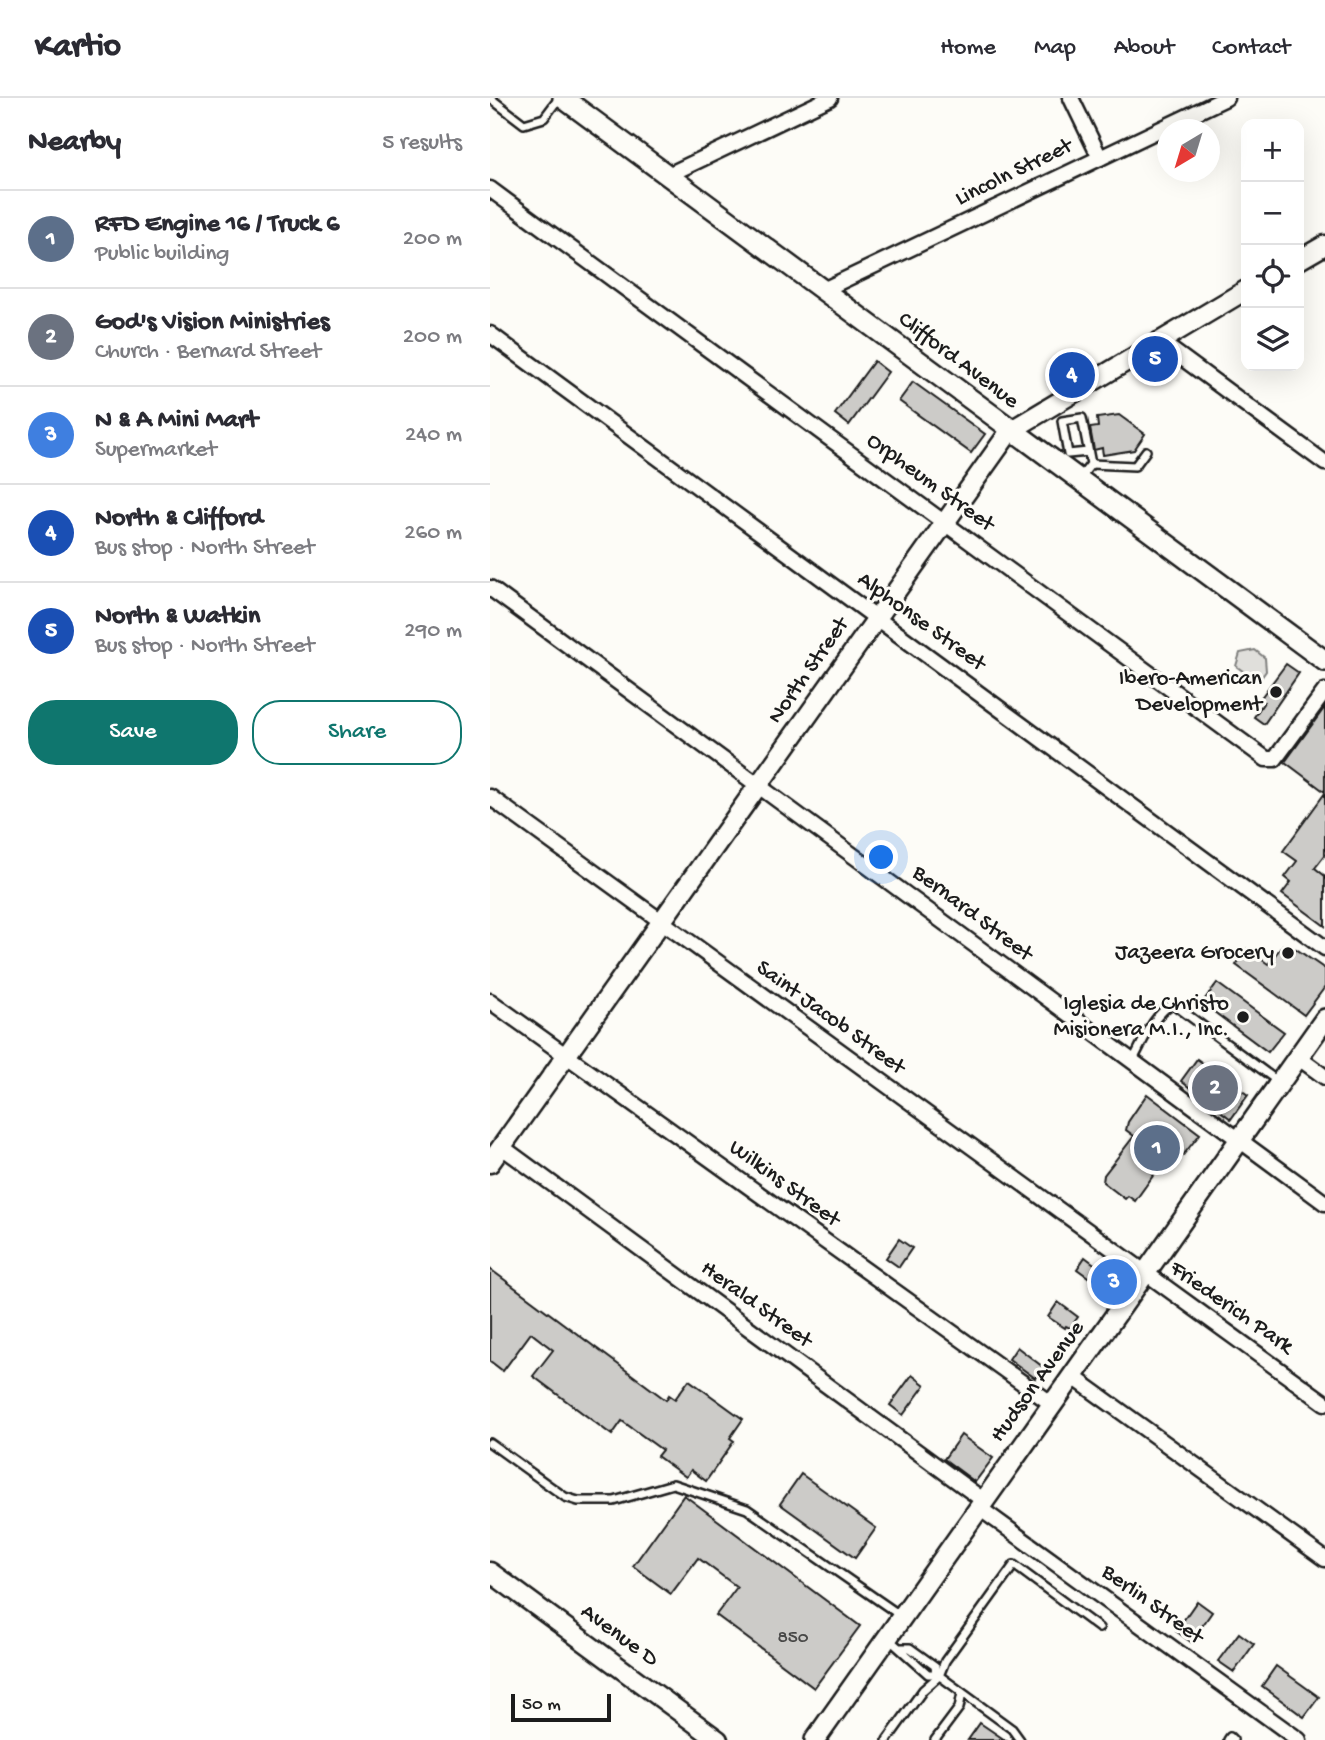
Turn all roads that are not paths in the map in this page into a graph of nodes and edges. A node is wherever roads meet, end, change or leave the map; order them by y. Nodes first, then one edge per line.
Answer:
1 (490, 98) edge
2 (830, 98) edge
3 (1072, 98) edge
4 (1226, 98) edge
5 (565, 99) edge
6 (1100, 158) junction
7 (668, 175) junction
8 (490, 189) edge
9 (1325, 245) edge
10 (1304, 257) edge
11 (822, 290) junction
12 (1241, 293) edge
13 (490, 334) edge
14 (1158, 340) junction
15 (1064, 398) junction
16 (1073, 419) junction
17 (1010, 431) junction
18 (1146, 451) dead end
19 (1088, 452) junction
20 (1325, 463) edge
21 (1091, 464) junction
22 (1077, 481) junction
23 (945, 522) junction
24 (490, 588) edge
25 (877, 618) junction
26 (1325, 661) edge
27 (1325, 691) edge
28 (759, 785) junction
29 (490, 797) edge
30 (661, 924) junction
31 (1325, 948) edge
32 (490, 1001) edge
33 (1325, 1019) edge
34 (567, 1057) junction
35 (1299, 1058) junction
36 (1132, 1062) junction
37 (1325, 1077) edge
38 (1280, 1083) junction
39 (1239, 1141) junction
40 (502, 1147) junction
41 (490, 1163) edge
42 (1325, 1203) edge
43 (1145, 1275) junction
44 (1072, 1376) junction
45 (1325, 1403) edge
46 (1052, 1404) junction
47 (490, 1443) edge
48 (981, 1503) junction
49 (1325, 1559) edge
50 (490, 1572) edge
51 (901, 1616) junction
52 (1099, 1628) dead end
53 (894, 1643) junction
54 (937, 1675) junction
55 (962, 1693) junction
56 (706, 1737) edge
57 (815, 1740) edge
58 (887, 1740) edge
59 (935, 1740) edge
60 (1020, 1740) edge
61 (1228, 1740) edge
62 (1233, 1740) edge
63 (1300, 1740) edge

1 - 5 lane
2 - 7 street
3 - 6 street
4 - 6 street, Lincoln Street
5 - 7 main road, Clifford Avenue
6 - 11 street, Lincoln Street
7 - 11 main road, Clifford Avenue
8 - 23 street, Orpheum Street
9 - 10 street
11 - 17 main road, Clifford Avenue
12 - 14 street, North Street
13 - 25 street, Alphonse Street
14 - 15 street, North Street
14 - 20 street
15 - 16 lane
15 - 17 street, North Street
16 - 19 lane
16 - 19 lane
17 - 22 main road, Clifford Avenue
17 - 23 street, North Street
18 - 21 lane
19 - 21 lane
21 - 22 lane
22 - 26 main road, Clifford Avenue
23 - 25 street, North Street
23 - 27 street, Orpheum Street
24 - 28 street, Bernard Street
25 - 28 street, North Street
25 - 31 street, Alphonse Street
28 - 30 street, North Street
28 - 36 street, Bernard Street
29 - 30 street, Saint Jacob Street
30 - 34 street, North Street
30 - 43 street, Saint Jacob Street
32 - 34 street, Wilkins Street
33 - 35 main road, Hudson Avenue
34 - 40 street, North Street
34 - 46 street, Wilkins Street
35 - 37 street
35 - 38 main road, Hudson Avenue
36 - 38 lane
36 - 39 street, Bernard Street
38 - 39 main road, Hudson Avenue
39 - 42 street, Bernard Street
39 - 43 main road, Hudson Avenue
40 - 41 street, North Street
40 - 48 street, Herald Street
43 - 44 main road, Hudson Avenue
43 - 45 street, Friederich Park
44 - 46 main road, Hudson Avenue
44 - 49 street
46 - 48 main road, Hudson Avenue
47 - 51 lane
48 - 51 main road, Hudson Avenue
48 - 63 street, Berlin Street
50 - 56 street, Avenue D
51 - 53 main road, Hudson Avenue
52 - 54 lane
53 - 54 lane
53 - 57 main road, Hudson Avenue
54 - 55 lane
54 - 58 lane
55 - 59 lane
55 - 60 lane
61 - 62 lane

